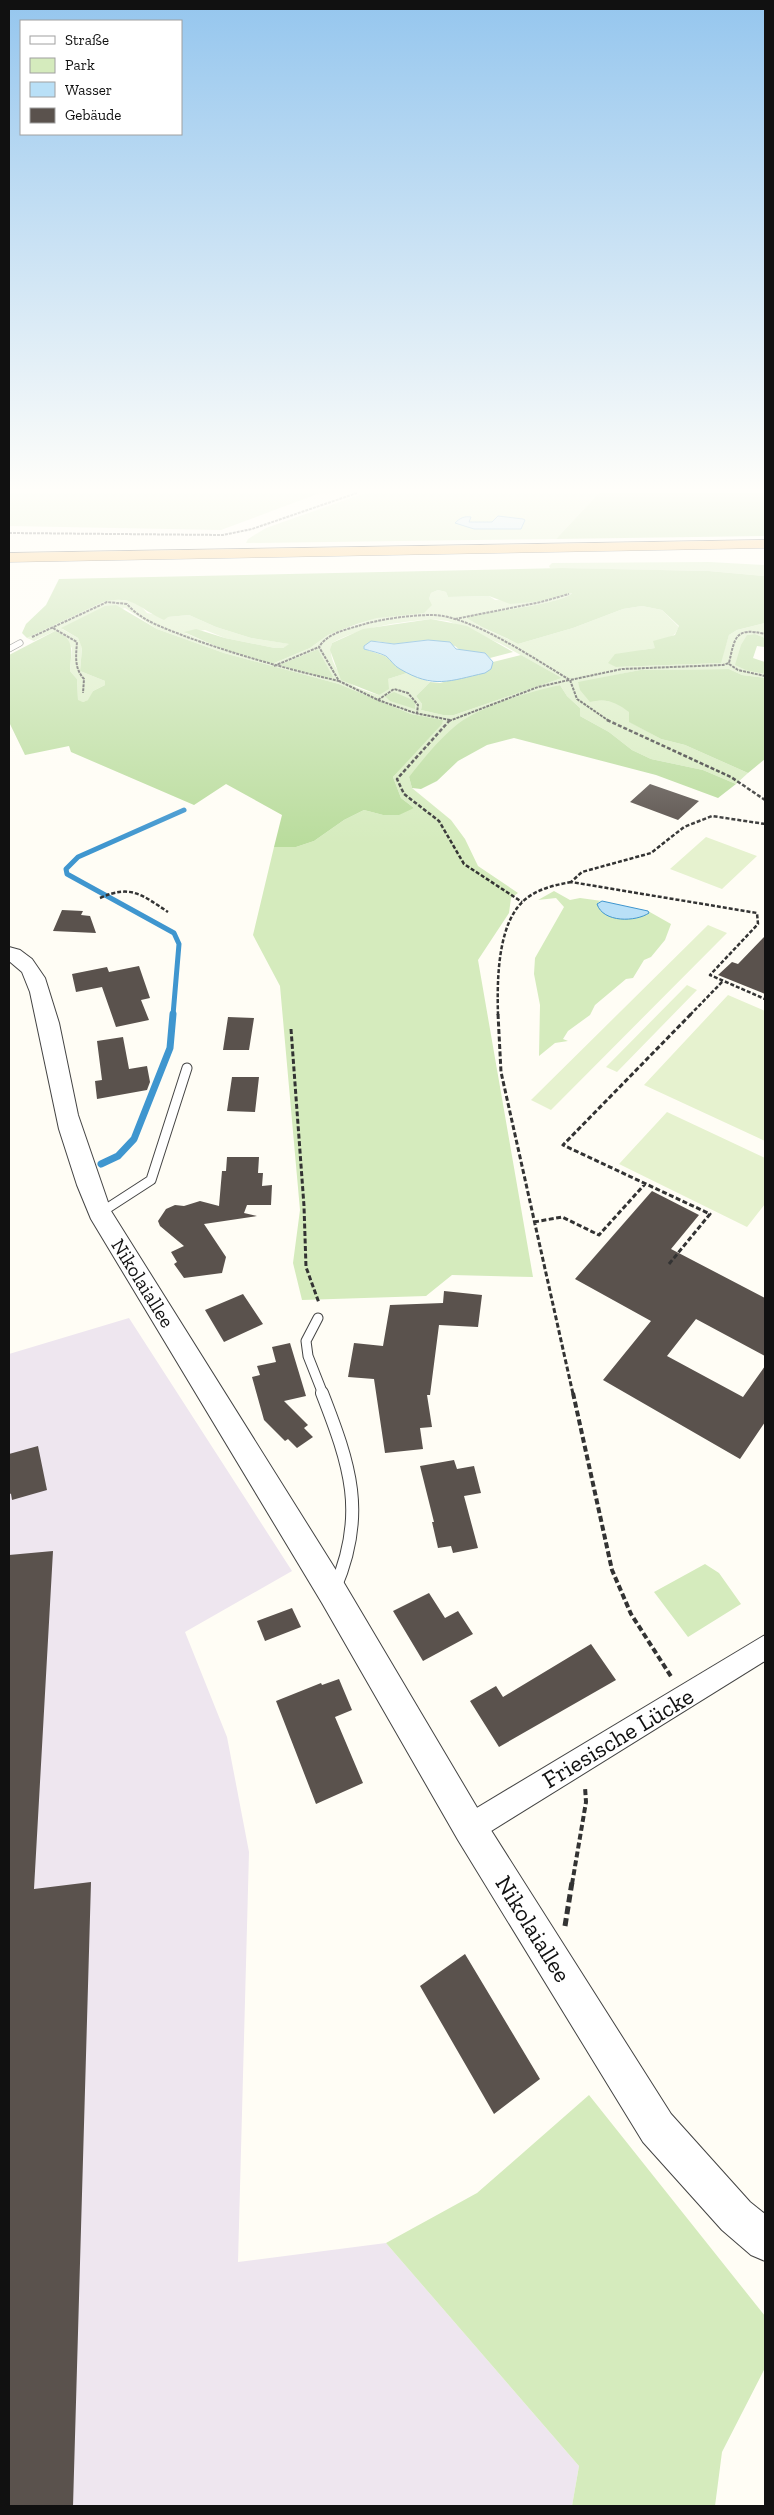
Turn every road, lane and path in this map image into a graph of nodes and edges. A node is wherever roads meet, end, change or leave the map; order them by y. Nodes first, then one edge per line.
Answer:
1 (89, 610) edge
2 (133, 610) edge
3 (484, 610) edge
4 (454, 619) junction
5 (52, 628) junction
6 (765, 634) edge
7 (20, 643) joint
8 (320, 646) junction
9 (9, 649) edge
10 (729, 663) junction
11 (273, 666) junction
12 (765, 676) edge
13 (570, 680) junction
14 (339, 681) junction
15 (83, 693) dead end
16 (378, 700) junction
17 (417, 713) junction
18 (450, 720) junction
19 (765, 800) edge
20 (765, 824) edge
21 (571, 882) junction
22 (100, 898) dead end
23 (522, 902) junction
24 (168, 912) dead end
25 (9, 953) edge
26 (723, 981) junction
27 (765, 999) edge
28 (291, 1029) dead end
29 (188, 1068) dead end
30 (645, 1184) junction
31 (100, 1213) junction
32 (534, 1222) junction
33 (669, 1264) dead end
34 (318, 1318) joint
35 (333, 1593) junction
36 (765, 1647) edge
37 (685, 1697) junction
38 (583, 1759) junction
39 (470, 1828) junction
40 (558, 1970) junction
41 (765, 2241) edge

1 - 5 path
2 - 11 path
3 - 4 path
4 - 8 path
4 - 13 path
5 - 7 path
5 - 15 path
6 - 10 path
7 - 9 lane
8 - 11 path
8 - 14 path
10 - 12 path
10 - 13 path
11 - 14 path
13 - 18 path
13 - 19 path
14 - 16 path
16 - 17 path
16 - 17 path
17 - 18 path
18 - 23 path
20 - 21 path
21 - 23 path
21 - 26 path
22 - 24 path
23 - 32 path
25 - 31 street, Nikolaiallee
26 - 27 path
26 - 30 path
28 - 34 path
29 - 31 lane
30 - 32 path
30 - 33 path
31 - 35 street, Nikolaiallee
32 - 37 path
34 - 35 lane
35 - 39 street, Nikolaiallee
36 - 37 street, Friesische Lücke
37 - 38 street, Friesische Lücke
38 - 39 street, Friesische Lücke
38 - 40 path
39 - 40 street, Nikolaiallee
40 - 41 street, Nikolaiallee

